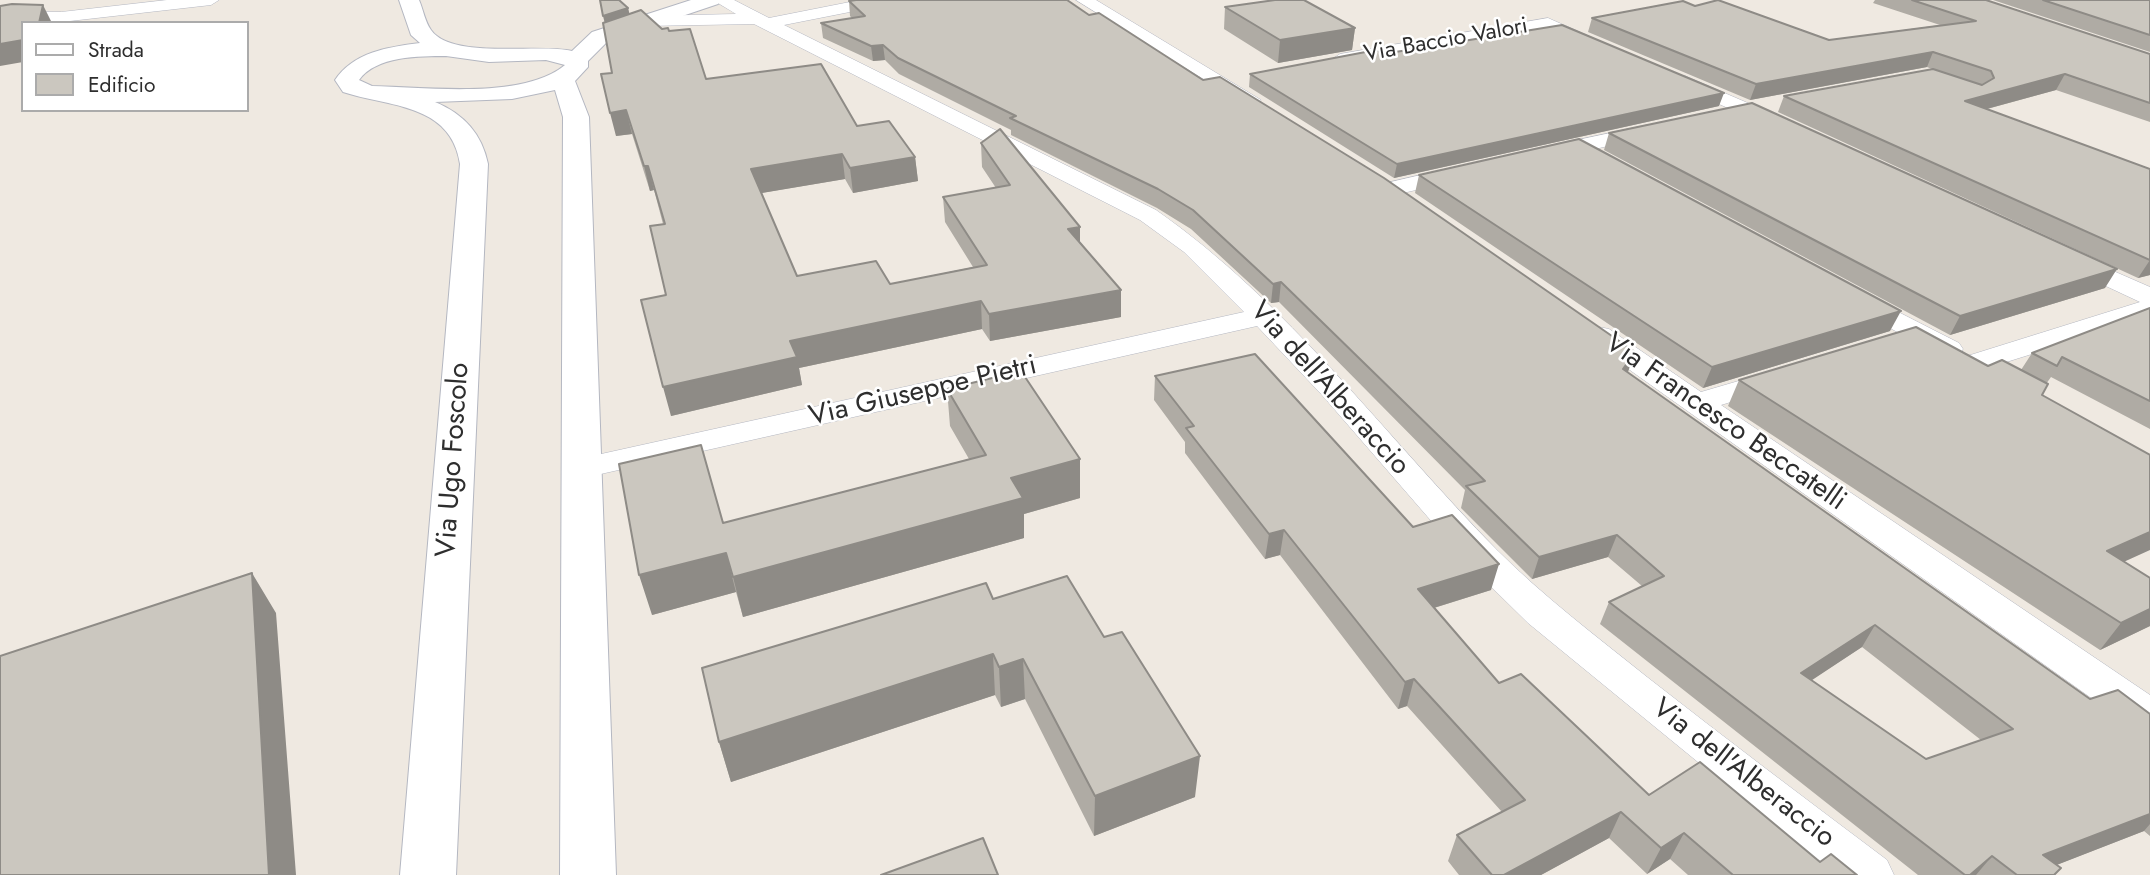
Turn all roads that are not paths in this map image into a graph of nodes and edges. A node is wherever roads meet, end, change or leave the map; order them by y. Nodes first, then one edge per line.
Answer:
1 (117, 0) edge
2 (211, 0) edge
3 (390, 0) edge
4 (409, 0) edge
5 (885, 0) edge
6 (1084, 0) edge
7 (706, 1) edge
8 (135, 7) junction
9 (0, 16) edge
10 (645, 21) junction
11 (764, 21) junction
12 (600, 37) junction
13 (444, 49) junction
14 (1610, 50) edge
15 (533, 53) junction
16 (1315, 64) edge
17 (1660, 71) edge
18 (390, 74) junction
19 (571, 81) junction
20 (1786, 102) edge
21 (1748, 109) junction
22 (1277, 117) edge
23 (1708, 118) edge
24 (1669, 127) edge
25 (1798, 133) edge
26 (1577, 147) junction
27 (1523, 159) edge
28 (1614, 167) edge
29 (1483, 168) edge
30 (1424, 213) edge
31 (2049, 250) edge
32 (1835, 287) edge
33 (2150, 297) edge
34 (2150, 308) edge
35 (1263, 316) junction
36 (1571, 316) edge
37 (1921, 334) junction
38 (1881, 346) edge
39 (1975, 363) junction
40 (1802, 370) edge
41 (2010, 382) edge
42 (1696, 403) junction
43 (583, 468) junction
44 (2150, 717) edge
45 (428, 875) edge
46 (588, 875) edge
47 (1871, 875) edge

1 - 8 street
2 - 8 street
3 - 18 street
4 - 13 street
5 - 11 street
6 - 22 street
7 - 10 street
7 - 11 street, Via dell'Alberaccio
8 - 9 street
10 - 11 street
10 - 12 street
11 - 35 street, Via dell'Alberaccio
12 - 15 street
12 - 19 street
13 - 15 street
13 - 18 street
14 - 16 street, Via Baccio Valori
15 - 19 street
17 - 21 street
18 - 19 street
18 - 45 street, Via Ugo Foscolo
19 - 43 street
20 - 21 street
21 - 23 street
21 - 25 street
24 - 26 street
26 - 27 street
26 - 28 street
29 - 30 street
31 - 33 street
32 - 37 street
34 - 39 street
35 - 43 street, Via Giuseppe Pietri
35 - 47 street, Via dell'Alberaccio
36 - 42 street, Via Francesco Beccatelli
37 - 38 street
37 - 39 street
39 - 41 street
40 - 42 street
42 - 44 street, Via Francesco Beccatelli
43 - 46 street

